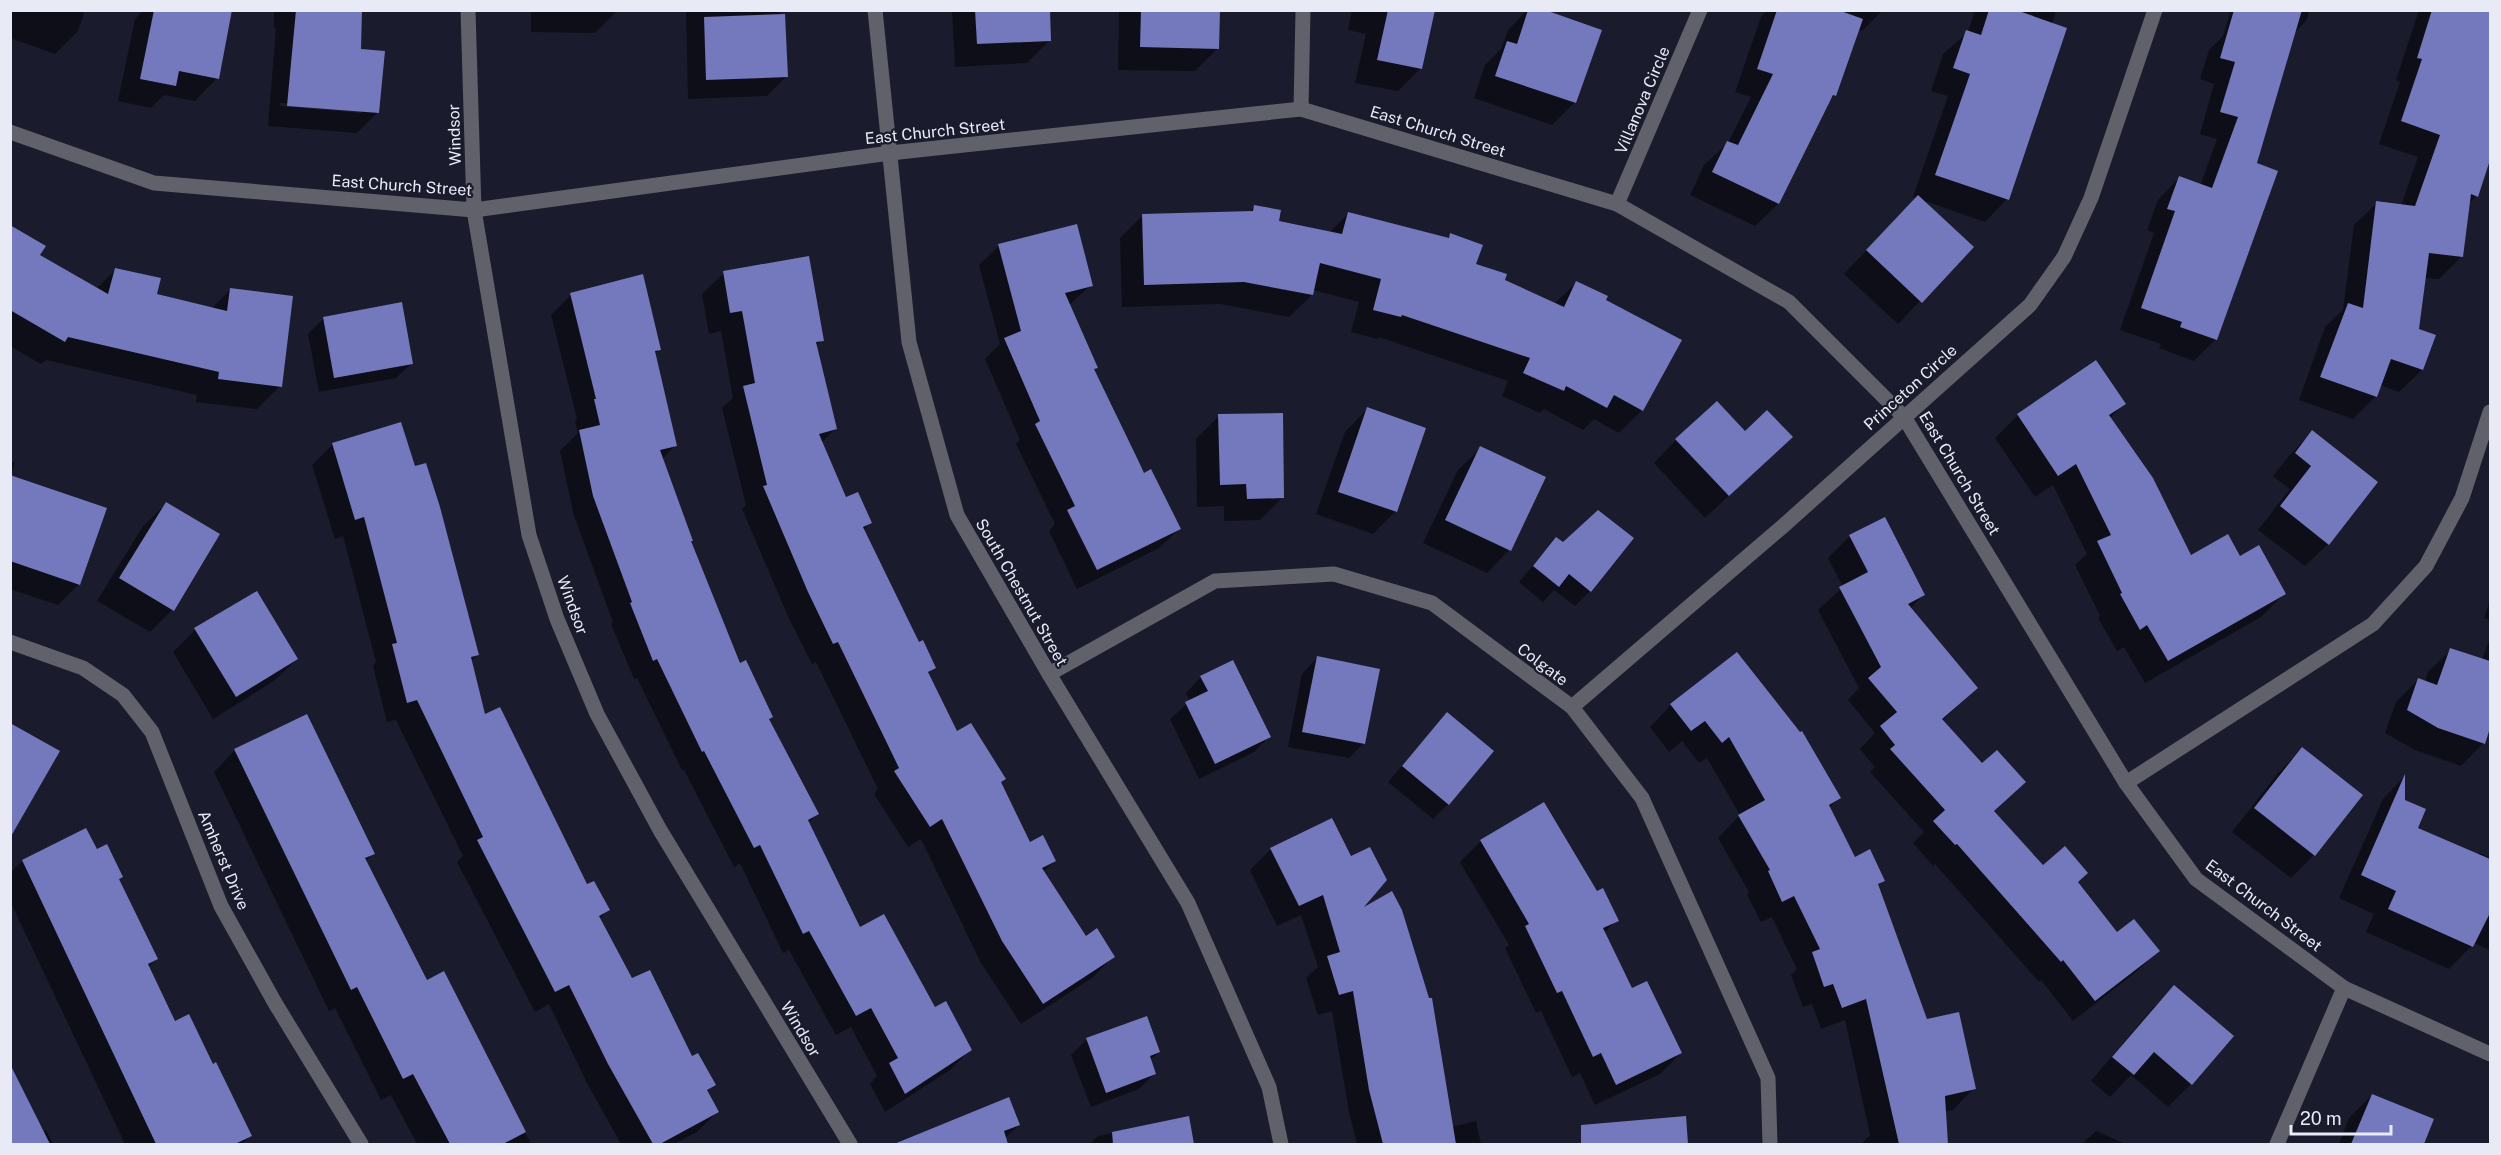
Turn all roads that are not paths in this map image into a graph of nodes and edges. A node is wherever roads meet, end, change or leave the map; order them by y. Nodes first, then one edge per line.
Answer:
1 (468, 10) edge
2 (875, 10) edge
3 (1303, 10) edge
4 (1700, 10) edge
5 (2155, 10) edge
6 (1301, 109) junction
7 (10, 132) edge
8 (890, 153) junction
9 (1617, 204) junction
10 (474, 210) junction
11 (2490, 412) edge
12 (1904, 417) junction
13 (10, 642) edge
14 (1048, 674) junction
15 (1572, 707) junction
16 (2126, 783) junction
17 (2344, 988) junction
18 (2490, 1054) edge
19 (362, 1144) edge
20 (850, 1144) edge
21 (1281, 1144) edge
22 (1770, 1144) edge
23 (2277, 1144) edge

1 - 10 street, Windsor
2 - 8 street, South Chestnut Street
3 - 6 street
4 - 9 street, Villanova Circle
5 - 12 street, Princeton Circle
6 - 8 street, East Church Street
6 - 9 street, East Church Street
7 - 10 street, East Church Street
8 - 10 street, East Church Street
8 - 14 street, South Chestnut Street
9 - 12 street, East Church Street
10 - 20 street, Windsor
11 - 16 street
12 - 15 street, Princeton Circle
12 - 16 street, East Church Street
13 - 19 street, Amherst Drive
14 - 15 street, Colgate
14 - 21 street, South Chestnut Street
15 - 22 street, Colgate
16 - 17 street, East Church Street
17 - 18 street, East Church Street
17 - 23 street

